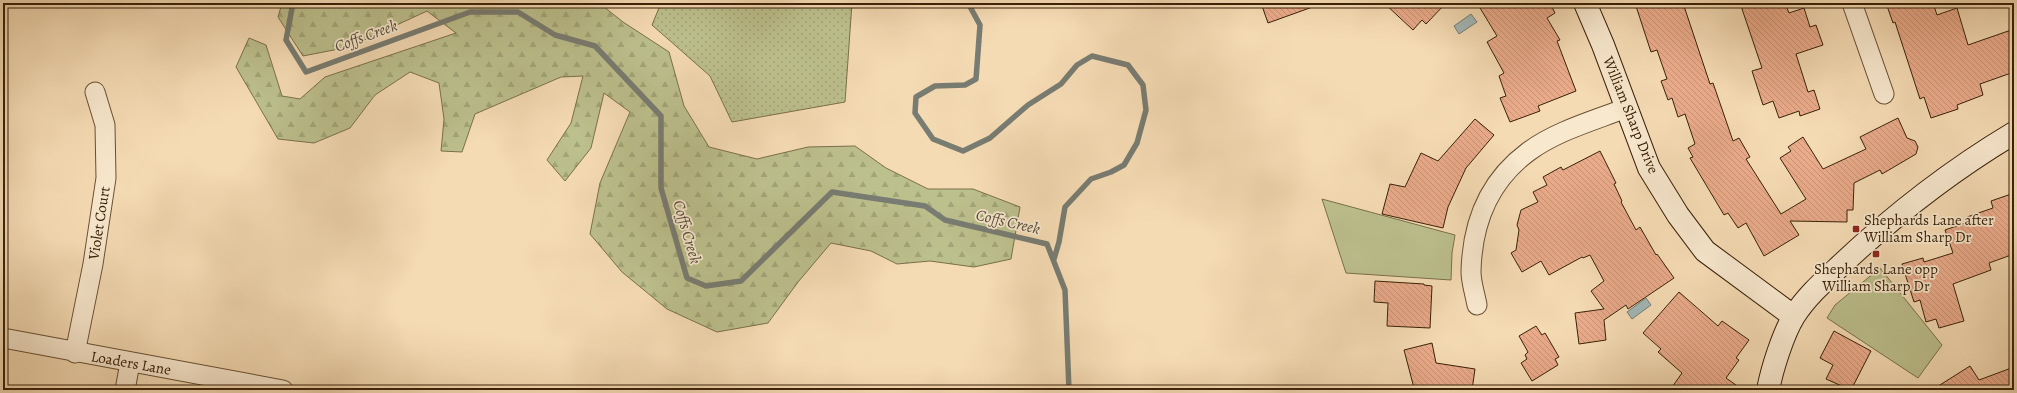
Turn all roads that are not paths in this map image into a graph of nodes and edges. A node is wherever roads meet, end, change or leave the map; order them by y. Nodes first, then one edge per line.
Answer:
1 (1585, 3) edge
2 (1852, 3) edge
3 (96, 92) dead end
4 (1884, 94) dead end
5 (1626, 108) junction
6 (2014, 133) edge
7 (1477, 305) dead end
8 (1794, 316) junction
9 (3, 338) edge
10 (75, 353) junction
11 (130, 363) junction
12 (125, 390) edge
13 (283, 390) edge
14 (1768, 390) edge

1 - 5 street, William Sharp Drive
2 - 4 street
3 - 10 street, Violet Court
5 - 7 street
5 - 8 street, William Sharp Drive
6 - 8 street
8 - 14 street
9 - 10 street, Loaders Lane
10 - 11 street, Loaders Lane
11 - 12 street
11 - 13 street, Loaders Lane

